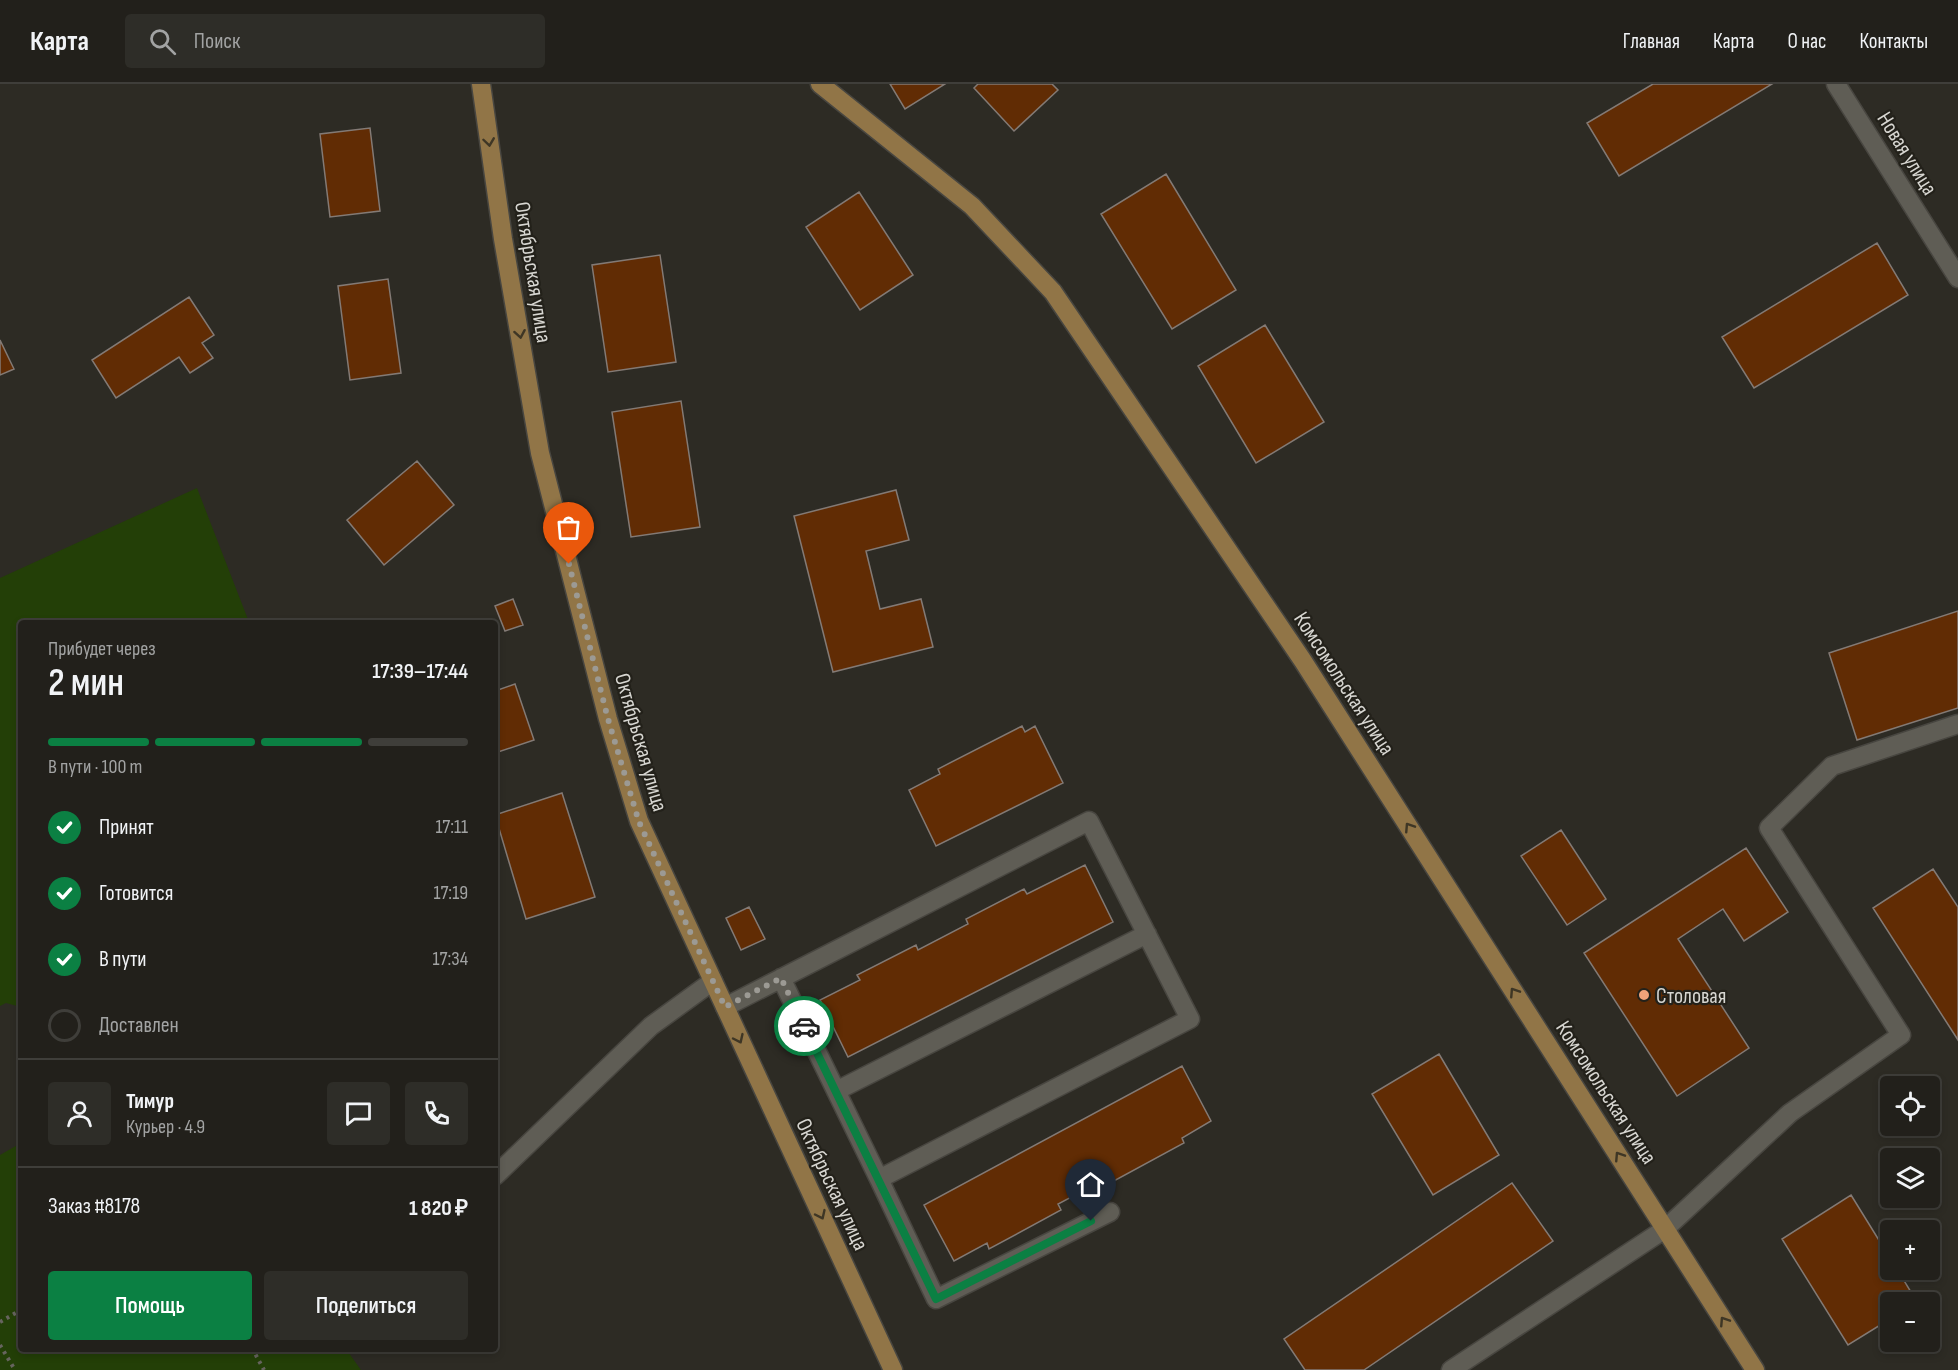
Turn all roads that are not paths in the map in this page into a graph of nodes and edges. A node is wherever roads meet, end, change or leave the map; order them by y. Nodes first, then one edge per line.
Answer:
1 (481, 84) edge
2 (820, 84) edge
3 (1836, 84) edge
4 (1958, 278) edge
5 (1958, 724) edge
6 (1147, 934) junction
7 (781, 978) junction
8 (713, 981) junction
9 (725, 1007) junction
10 (836, 1091) junction
11 (498, 1173) edge
12 (879, 1179) junction
13 (1110, 1212) dead end
14 (1665, 1229) junction
15 (893, 1370) edge
16 (1451, 1370) edge
17 (1755, 1370) edge

1 -> 8 main road, Октябрьская улица
14 -> 2 main road, Комсомольская улица
3 - 4 street, Новая улица
5 - 14 street
6 - 7 street
6 - 10 street
6 - 12 street
7 - 9 street
7 - 10 street
8 - 9 main road, Октябрьская улица
8 - 11 street
9 -> 15 main road, Октябрьская улица
10 - 12 street
12 - 13 street
14 - 16 street
17 -> 14 main road, Комсомольская улица

